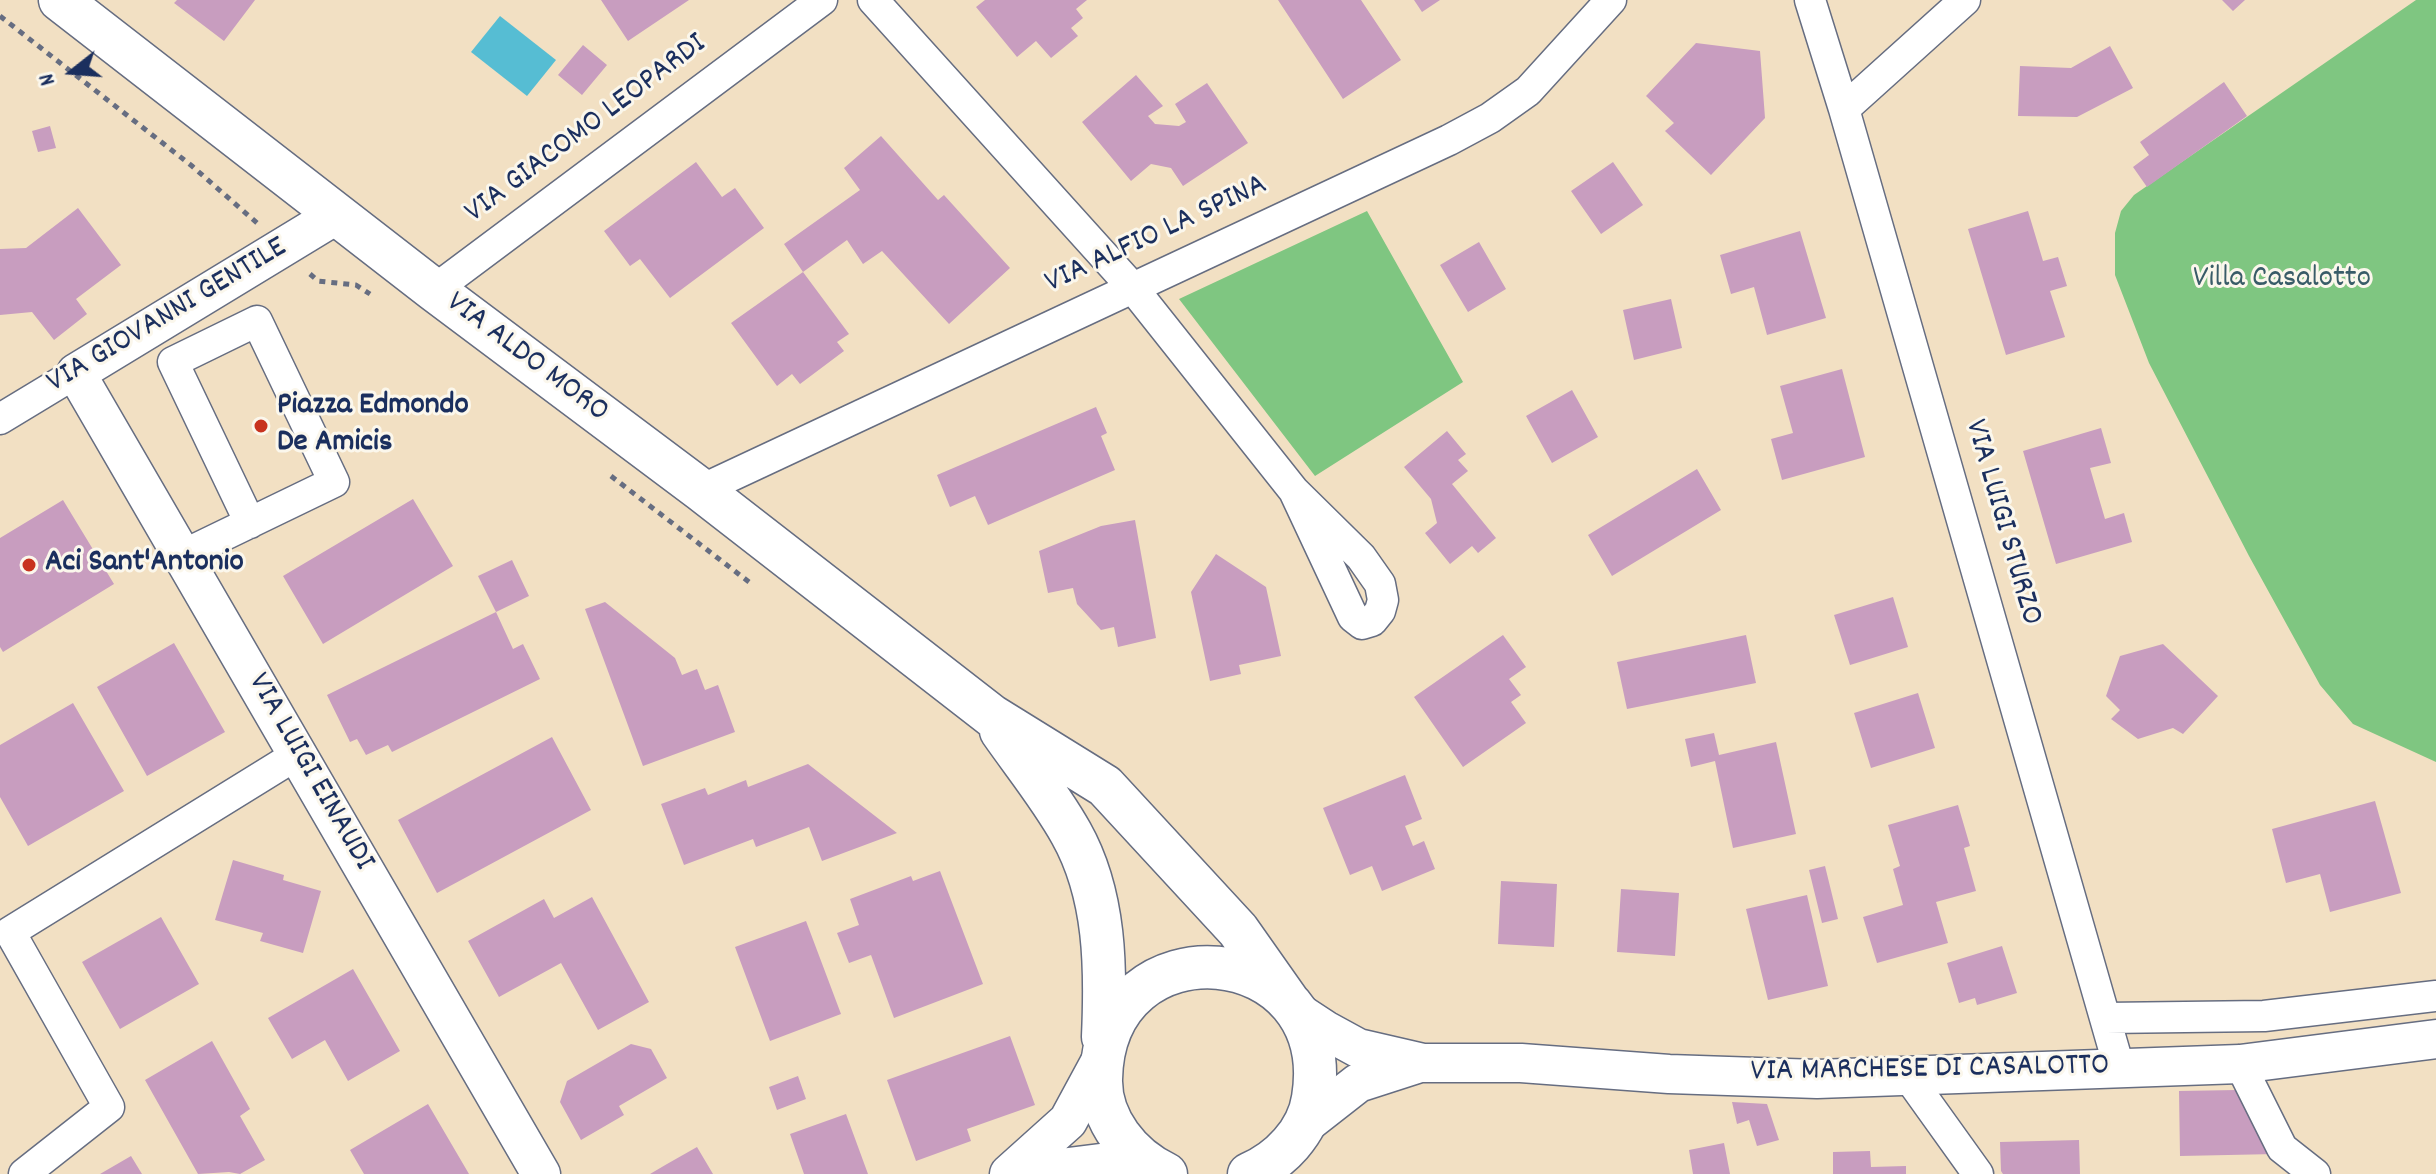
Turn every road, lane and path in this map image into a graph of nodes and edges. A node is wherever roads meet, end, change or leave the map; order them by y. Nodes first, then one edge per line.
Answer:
1 (60, 0) edge
2 (822, 0) edge
3 (873, 0) edge
4 (1611, 0) edge
5 (1810, 0) edge
6 (1965, 0) edge
7 (0, 16) edge
8 (1844, 109) junction
9 (192, 166) dead end
10 (336, 215) junction
11 (1132, 287) junction
12 (434, 290) junction
13 (76, 373) junction
14 (0, 419) edge
15 (701, 490) junction
16 (1294, 491) dead end
17 (250, 523) junction
18 (183, 555) junction
19 (992, 716) junction
20 (298, 754) junction
21 (5, 922) edge
22 (2436, 996) edge
23 (1292, 1006) junction
24 (2106, 1018) junction
25 (2436, 1039) edge
26 (1102, 1055) junction
27 (1423, 1063) junction
28 (2240, 1064) junction
29 (2119, 1067) junction
30 (1907, 1075) junction
31 (1302, 1129) junction
32 (1158, 1170) edge
33 (24, 1174) edge
34 (541, 1174) edge
35 (1011, 1174) edge
36 (1249, 1174) edge
37 (1291, 1174) edge
38 (1978, 1174) edge
39 (2315, 1174) edge

1 - 10 main road, VIA ALDO MORO
2 - 12 street, VIA GIACOMO LEOPARDI
3 - 11 street
4 - 11 street, VIA ALFIO LA SPINA
5 - 8 street, VIA LUIGI STURZO
6 - 8 street
7 - 9 path
8 - 24 street, VIA LUIGI STURZO
10 - 12 main road, VIA ALDO MORO
10 - 13 street, VIA GIOVANNI GENTILE
11 - 15 street, VIA ALFIO LA SPINA
11 - 16 street
12 - 15 main road, VIA ALDO MORO
13 - 14 street, VIA GIOVANNI GENTILE
13 - 18 street, VIA LUIGI EINAUDI
15 - 19 main road, VIA ALDO MORO
17 - 17 street
17 - 18 street
18 - 20 street, VIA LUIGI EINAUDI
19 - 23 main road
19 - 26 main road
20 - 21 street
20 - 34 street, VIA LUIGI EINAUDI
21 - 33 street
22 - 24 street
23 - 26 main road
23 - 27 street
23 - 31 main road
24 - 29 street, VIA LUIGI STURZO
25 - 28 street, VIA MARCHESE DI CASALOTTO
26 - 32 main road
26 - 35 street
27 - 30 street, VIA MARCHESE DI CASALOTTO
27 - 31 street
28 - 29 street, VIA MARCHESE DI CASALOTTO
28 - 39 street
29 - 30 street, VIA MARCHESE DI CASALOTTO
30 - 38 street
31 - 36 main road
31 - 37 main road
32 - 35 street

